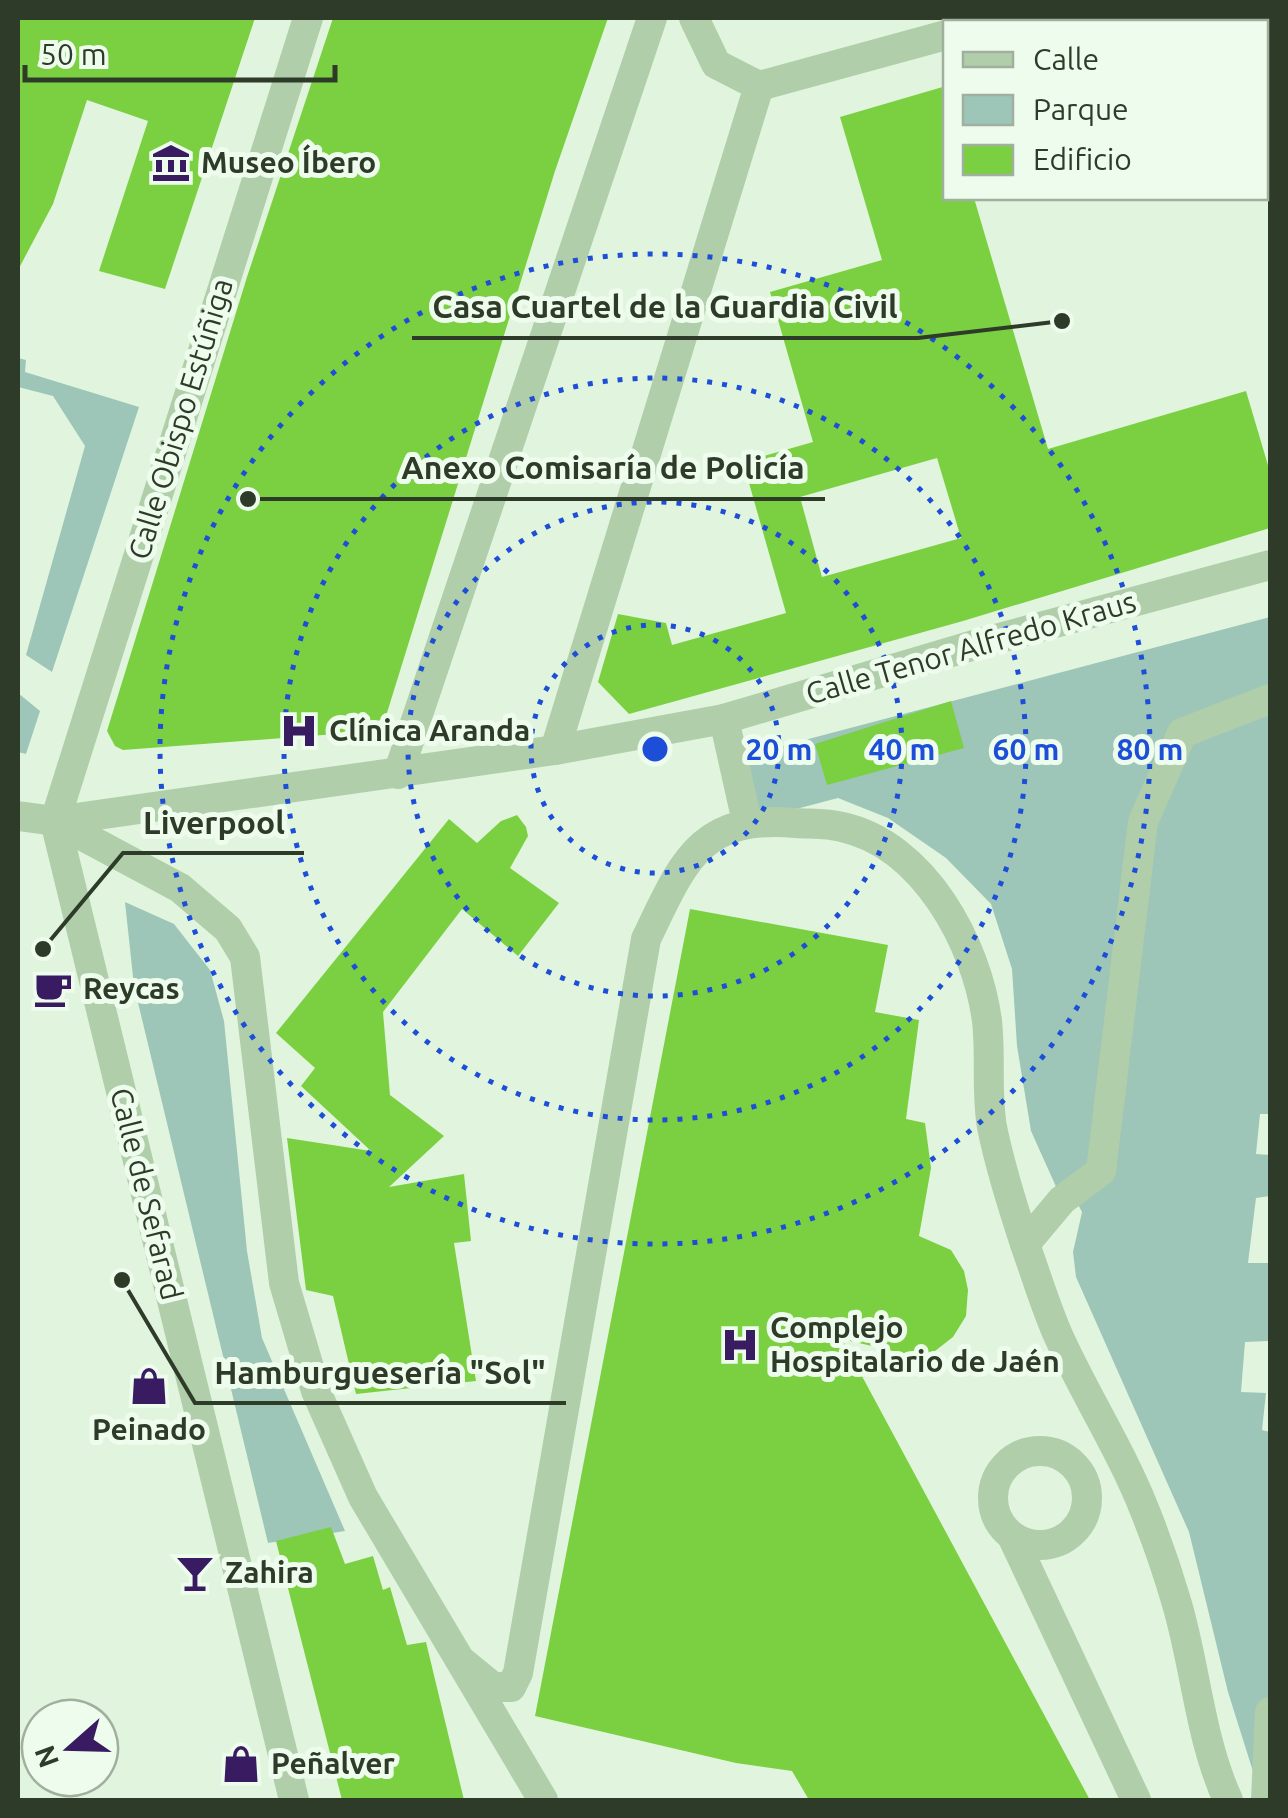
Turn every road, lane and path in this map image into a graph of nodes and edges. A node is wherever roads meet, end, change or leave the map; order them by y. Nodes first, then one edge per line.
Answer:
1 (308, 18) edge
2 (652, 18) edge
3 (694, 18) edge
4 (943, 36) edge
5 (759, 86) junction
6 (1270, 565) edge
7 (1270, 700) edge
8 (724, 718) junction
9 (555, 750) junction
10 (398, 774) junction
11 (18, 816) edge
12 (55, 821) junction
13 (748, 822) junction
14 (1025, 1244) junction
15 (1122, 1460) junction
16 (1075, 1467) junction
17 (1012, 1536) junction
18 (461, 1661) junction
19 (1270, 1712) edge
20 (294, 1800) edge
21 (542, 1800) edge
22 (1136, 1800) edge
23 (1228, 1800) edge
24 (1266, 1800) edge

1 - 12 street, Calle Obispo Estúñiga
2 - 10 street
3 - 5 street
4 - 5 street
5 - 9 street
6 - 8 street, Calle Tenor Alfredo Kraus
7 - 14 street
8 - 9 street, Calle Tenor Alfredo Kraus
8 - 13 street
9 - 10 street, Calle Tenor Alfredo Kraus
10 - 12 street, Calle Tenor Alfredo Kraus
11 - 12 street, Calle Tenor Alfredo Kraus
12 - 18 street
12 - 20 street, Calle de Sefarad
13 - 14 street
13 - 18 street
14 - 15 street
15 - 16 street
15 - 23 street
16 - 17 street
16 - 17 street
17 - 22 street
18 - 21 street
19 - 24 street

